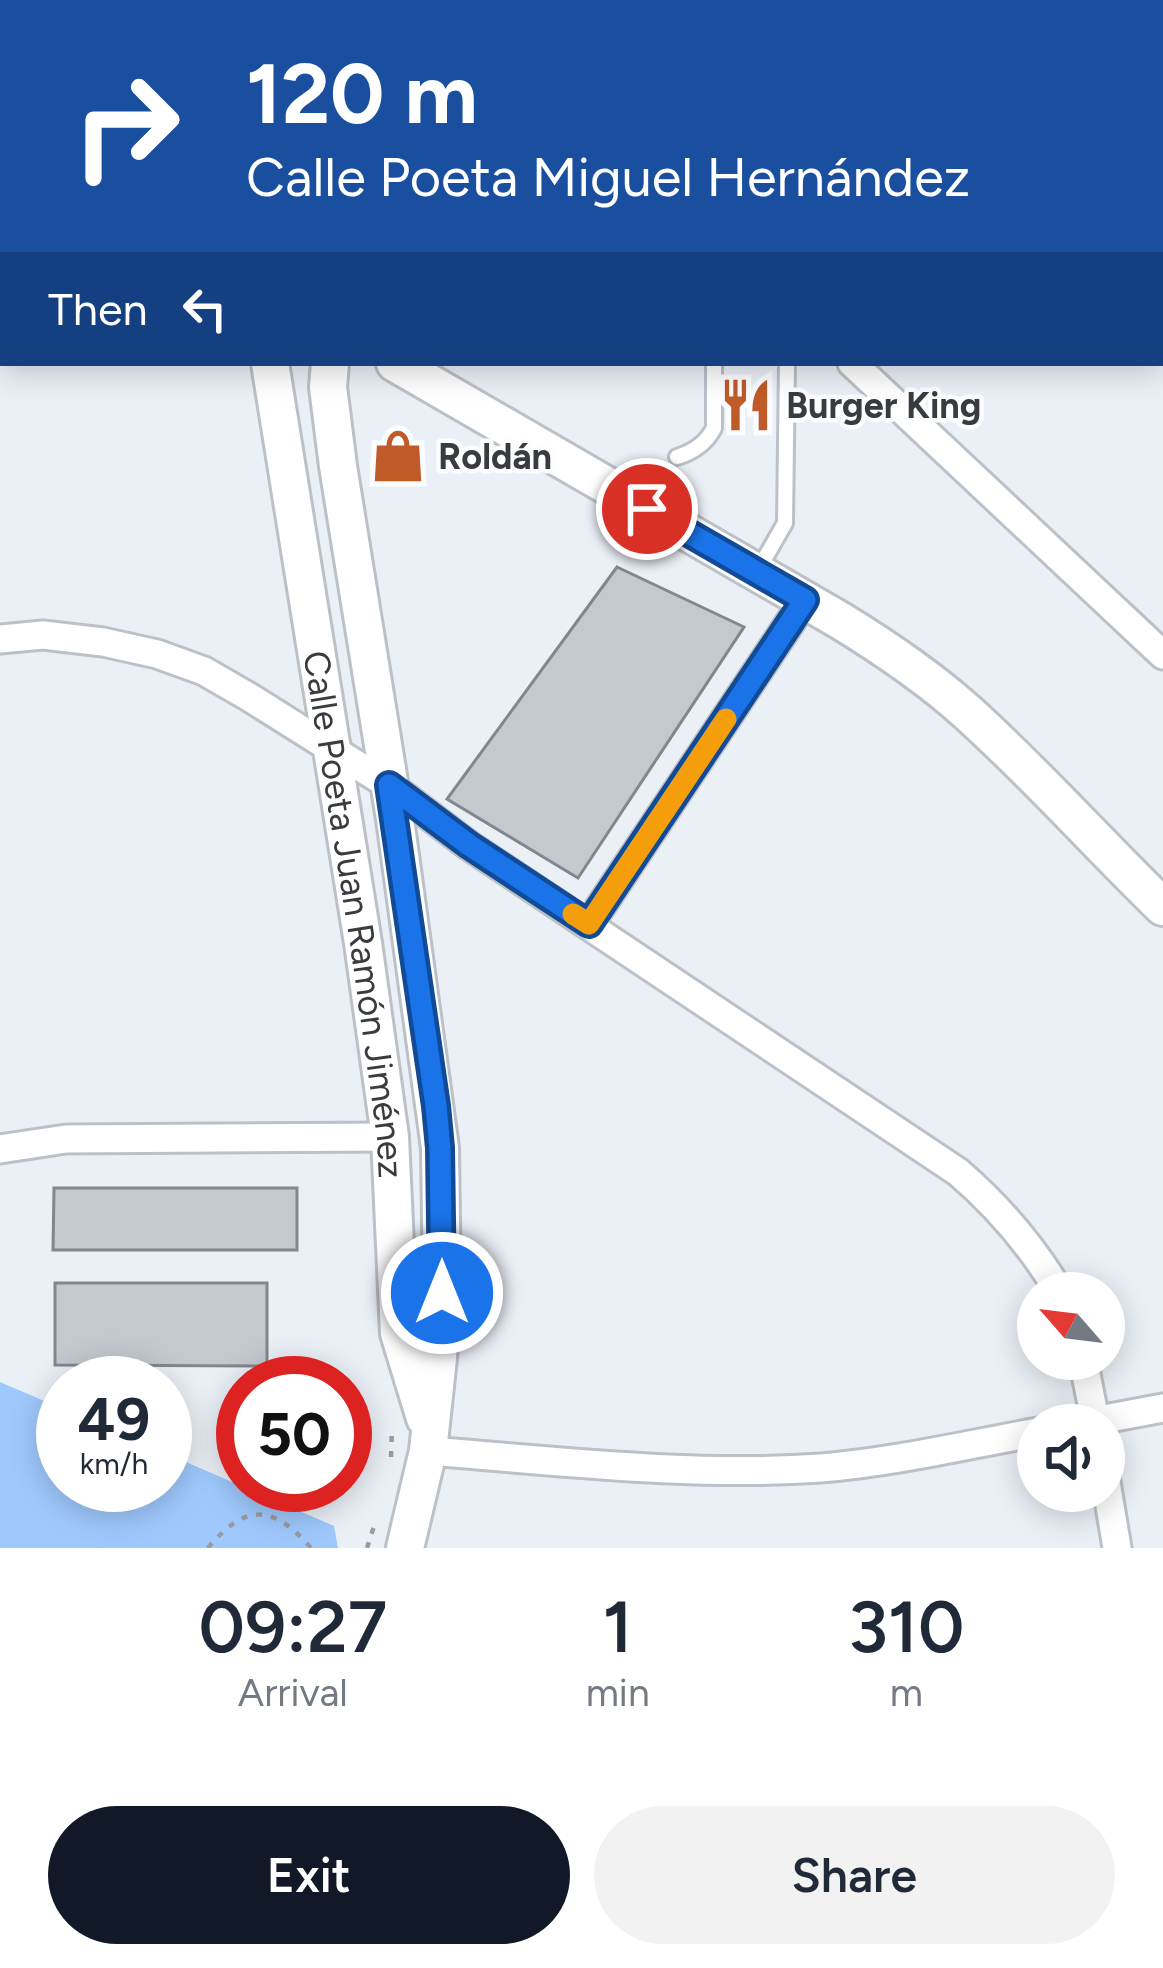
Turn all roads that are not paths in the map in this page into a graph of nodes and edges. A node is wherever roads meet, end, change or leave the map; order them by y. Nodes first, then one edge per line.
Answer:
1 (270, 366) edge
2 (330, 366) edge
3 (400, 366) edge
4 (714, 366) edge
5 (787, 366) edge
6 (855, 366) edge
7 (676, 457) dead end
8 (757, 572) junction
9 (805, 600) junction
10 (0, 639) edge
11 (1163, 655) edge
12 (330, 749) junction
13 (389, 785) junction
14 (1163, 907) edge
15 (589, 924) junction
16 (390, 1137) junction
17 (0, 1149) edge
18 (1048, 1272) edge
19 (1163, 1408) edge
20 (1125, 1416) edge
21 (1017, 1436) edge
22 (428, 1451) junction
23 (1111, 1512) edge
24 (405, 1548) edge
25 (1117, 1548) edge

1 - 12 main road, Calle Poeta Juan Ramón Jiménez
2 - 13 main road, Calle Poeta Juan Ramón Jiménez
3 - 8 main road
4 - 7 lane
5 - 8 lane
6 - 11 street
8 - 9 main road
9 - 14 main road
9 - 15 street
10 - 12 street
12 - 13 street
12 - 16 main road, Calle Poeta Juan Ramón Jiménez
13 - 15 street
13 - 22 main road, Calle Poeta Juan Ramón Jiménez
15 - 18 street
16 - 17 street
16 - 22 main road, Calle Poeta Juan Ramón Jiménez
19 - 20 street
21 - 22 street
22 - 24 main road
23 - 25 street

